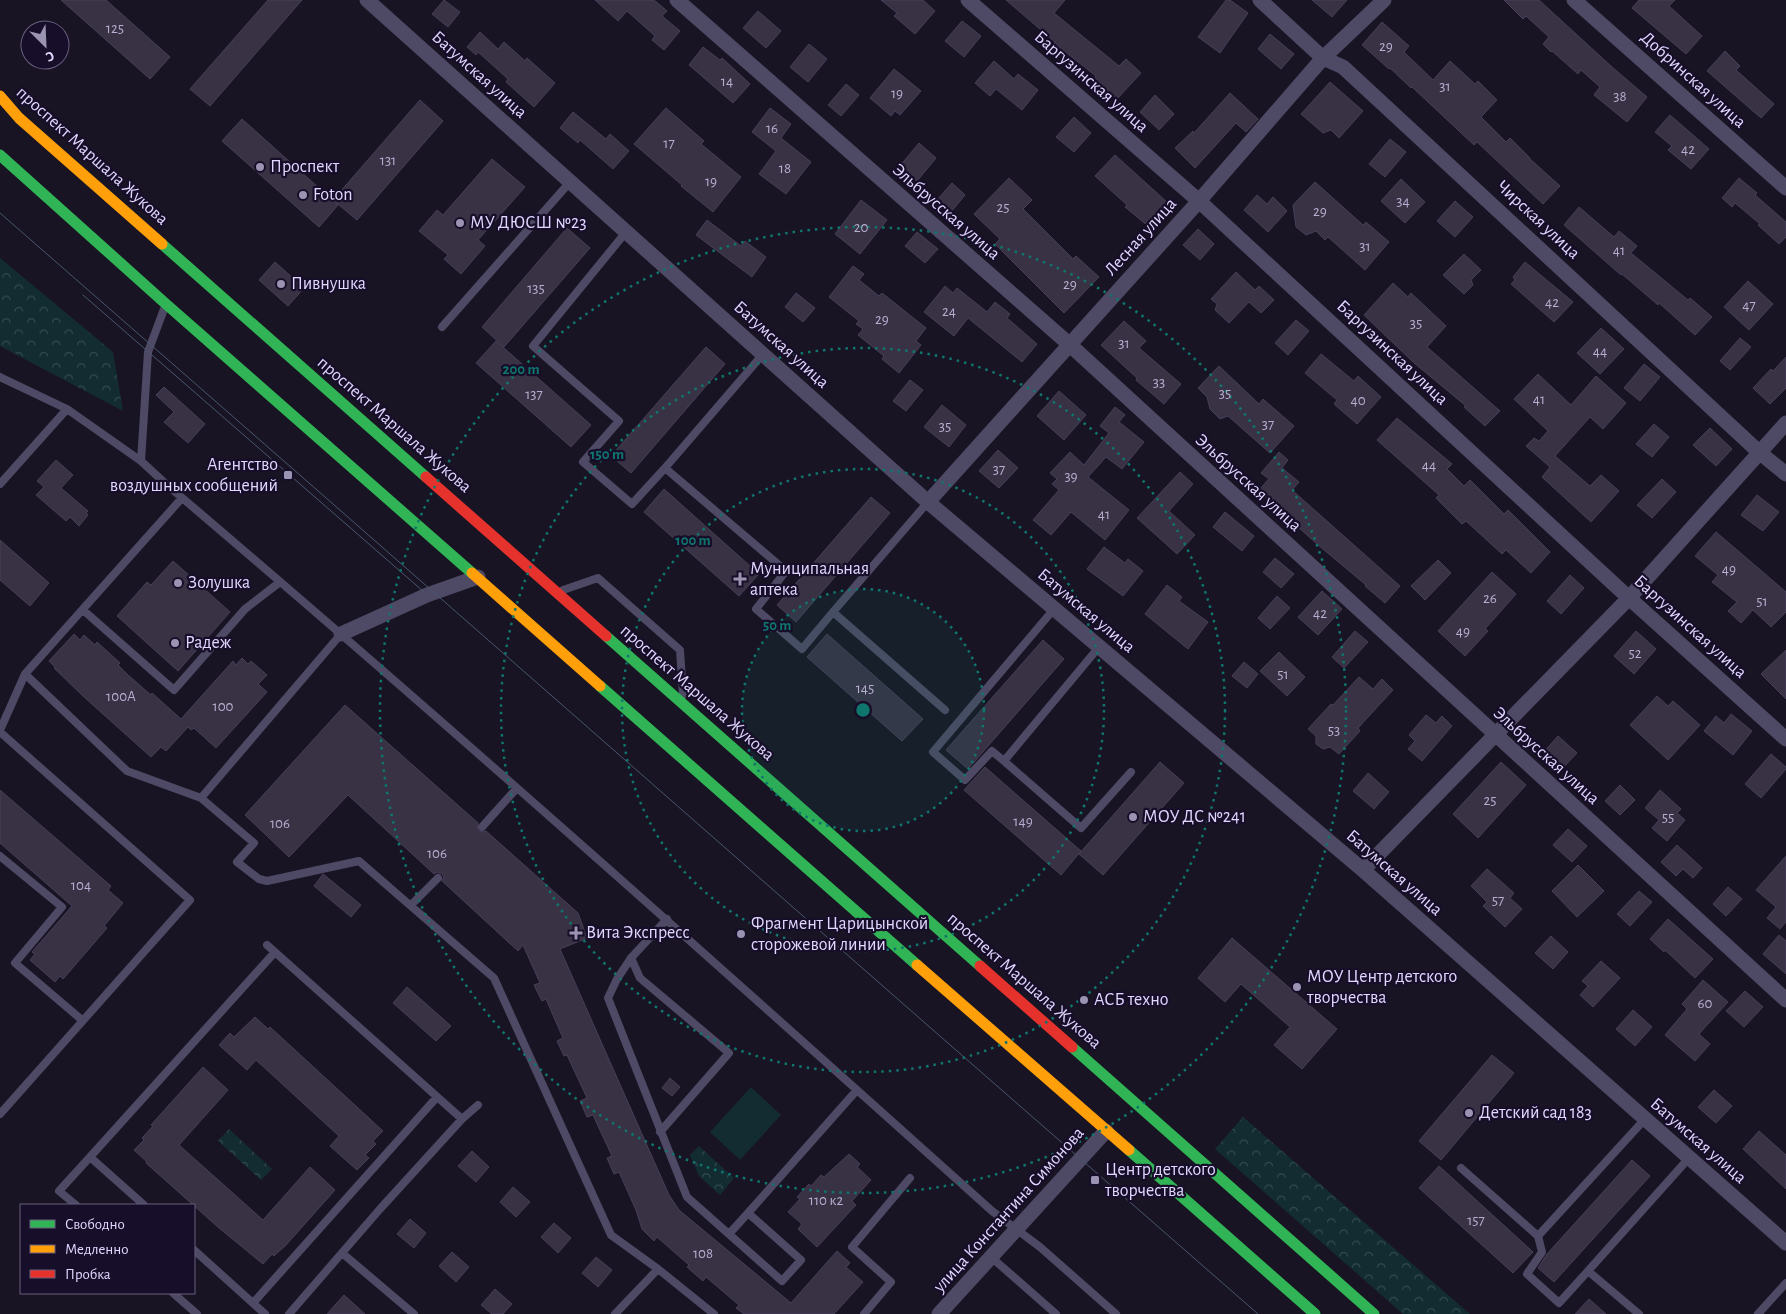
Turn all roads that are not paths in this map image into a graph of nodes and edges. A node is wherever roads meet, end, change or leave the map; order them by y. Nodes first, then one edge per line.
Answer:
1 (367, 0) edge
2 (677, 0) edge
3 (968, 0) edge
4 (1260, 0) edge
5 (1384, 0) edge
6 (1574, 0) edge
7 (1324, 58) junction
8 (0, 96) edge
9 (0, 155) edge
10 (570, 182) junction
11 (1786, 188) edge
12 (1199, 201) junction
13 (626, 232) junction
14 (166, 304) junction
15 (442, 327) dead end
16 (1069, 344) junction
17 (763, 354) junction
18 (0, 377) edge
19 (67, 409) junction
20 (1786, 423) edge
21 (1759, 452) junction
22 (141, 461) junction
23 (665, 468) junction
24 (1786, 474) edge
25 (0, 484) edge
26 (182, 498) junction
27 (928, 502) junction
28 (478, 577) junction
29 (280, 582) junction
30 (557, 592) junction
31 (1629, 598) junction
32 (1054, 609) junction
33 (83, 610) junction
34 (833, 612) junction
35 (341, 634) junction
36 (1100, 647) junction
37 (25, 674) junction
38 (683, 704) junction
39 (945, 710) dead end
40 (0, 731) edge
41 (1496, 735) junction
42 (1786, 739) edge
43 (1004, 761) junction
44 (1131, 772) dead end
45 (517, 788) junction
46 (200, 798) junction
47 (482, 827) dead end
48 (0, 856) edge
49 (1363, 870) junction
50 (438, 878) dead end
51 (411, 905) junction
52 (667, 919) junction
53 (267, 945) dead end
54 (275, 952) junction
55 (631, 958) junction
56 (1786, 1000) edge
57 (82, 1020) junction
58 (857, 1090) junction
59 (437, 1097) junction
60 (478, 1105) dead end
61 (0, 1114) edge
62 (462, 1119) junction
63 (1645, 1119) junction
64 (1106, 1130) junction
65 (660, 1132) junction
66 (90, 1157) junction
67 (1689, 1158) junction
68 (1461, 1168) dead end
69 (910, 1178) dead end
70 (75, 1204) edge
71 (143, 1204) edge
72 (748, 1213) junction
73 (1016, 1229) junction
74 (729, 1234) junction
75 (1538, 1236) junction
76 (1786, 1243) edge
77 (195, 1251) edge
78 (342, 1253) junction
79 (991, 1257) junction
80 (658, 1269) junction
81 (1588, 1271) junction
82 (1786, 1283) edge
83 (174, 1294) edge
84 (253, 1303) junction
85 (197, 1314) edge
86 (265, 1314) edge
87 (288, 1314) edge
88 (414, 1314) edge
89 (615, 1314) edge
90 (714, 1314) edge
91 (864, 1314) edge
92 (939, 1314) edge
93 (1056, 1314) edge
94 (1116, 1314) edge
95 (1315, 1314) edge
96 (1374, 1314) edge
97 (1639, 1314) edge
98 (1758, 1314) edge

1 - 10 street, Батумская улица
2 - 16 street, Эльбрусская улица
3 - 12 street, Баргузинская улица
4 - 7 street, Чирская улица
5 - 7 street, Лесная улица
6 - 11 street, Добринская улица
7 - 12 street, Лесная улица
7 - 21 street, Чирская улица
8 - 30 highway, проспект Маршала Жукова
9 - 14 highway
10 - 13 street, Батумская улица
10 - 15 lane
12 - 16 street, Лесная улица
12 - 31 street, Баргузинская улица
13 - 17 street, Батумская улица
13 - 23 lane
14 - 22 lane
14 - 28 highway
16 - 27 street, Лесная улица
16 - 41 street, Эльбрусская улица
17 - 23 lane
17 - 27 street, Батумская улица
18 - 19 lane
19 - 22 lane
19 - 25 lane
20 - 21 street
21 - 24 street, Чирская улица
21 - 31 street
22 - 26 lane
23 - 34 lane
26 - 29 lane
26 - 33 lane
27 - 32 street, Батумская улица
27 - 34 lane
28 - 35 street
28 - 64 highway
29 - 33 lane
29 - 35 lane
30 - 38 highway, проспект Маршала Жукова
30 - 38 lane
31 - 41 street
31 - 42 street, Баргузинская улица
32 - 36 street, Батумская улица
32 - 43 lane
33 - 37 lane
34 - 39 lane
35 - 45 lane
35 - 46 lane
36 - 43 lane
36 - 49 street, Батумская улица
37 - 40 lane
37 - 46 lane
38 - 96 highway, проспект Маршала Жукова
40 - 57 lane
41 - 49 street
41 - 56 street, Эльбрусская улица
43 - 44 lane
45 - 47 lane
45 - 52 lane
46 - 51 lane
48 - 57 lane
49 - 63 street, Батумская улица
50 - 51 lane
51 - 80 lane
52 - 55 lane
52 - 58 lane
53 - 54 lane
54 - 59 lane
54 - 66 lane
55 - 65 lane
55 - 65 lane
57 - 61 lane
58 - 72 lane
58 - 73 lane
59 - 62 lane
59 - 84 lane
60 - 62 lane
62 - 78 lane
63 - 67 street, Батумская улица
63 - 75 lane
64 - 73 street, улица Константина Симонова
64 - 95 highway
65 - 74 lane
66 - 70 lane
66 - 71 lane
67 - 76 street, Батумская улица
67 - 81 lane
68 - 75 lane
69 - 91 lane
72 - 74 lane
72 - 74 lane
73 - 79 street, улица Константина Симонова
73 - 94 lane
75 - 81 lane
77 - 84 lane
78 - 87 lane
78 - 88 lane
79 - 92 street, улица Константина Симонова
79 - 93 lane
80 - 89 lane
80 - 90 lane
81 - 97 lane
82 - 98 lane
83 - 85 lane
84 - 86 lane

